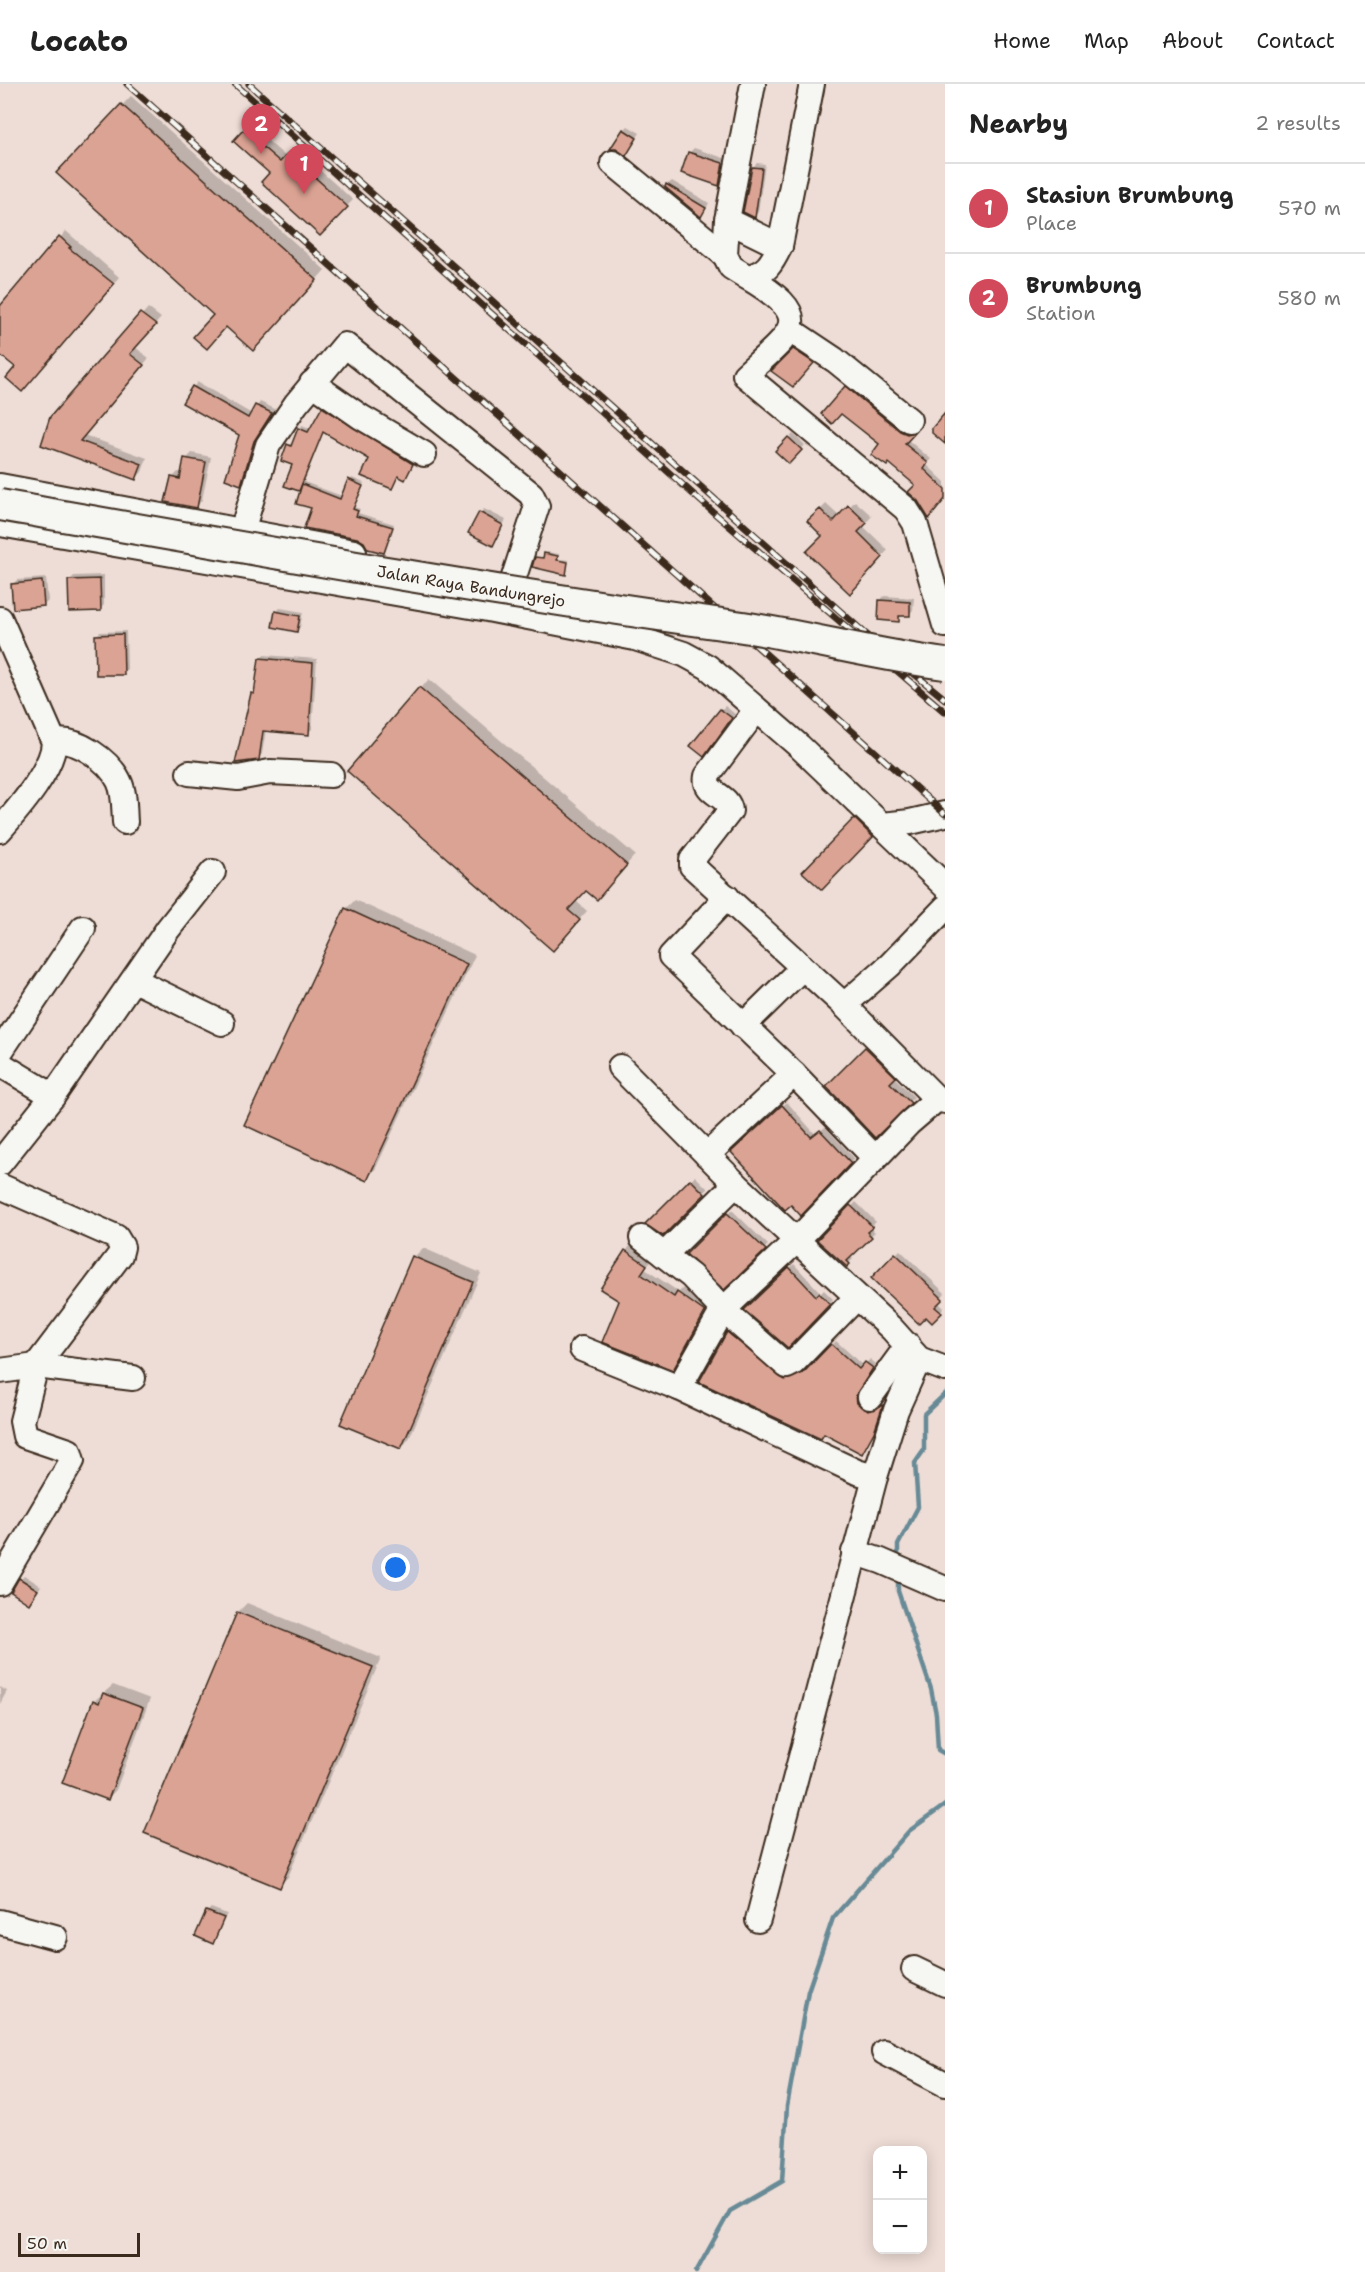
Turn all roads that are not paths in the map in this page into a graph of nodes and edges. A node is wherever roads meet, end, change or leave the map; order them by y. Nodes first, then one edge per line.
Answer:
1 (753, 84) edge
2 (812, 84) edge
3 (613, 162) dead end
4 (727, 220) junction
5 (780, 246) junction
6 (725, 255) junction
7 (747, 277) junction
8 (790, 330) junction
9 (312, 383) junction
10 (909, 420) dead end
11 (424, 454) dead end
12 (0, 486) edge
13 (0, 505) edge
14 (0, 524) edge
15 (242, 531) junction
16 (513, 580) junction
17 (0, 619) edge
18 (945, 625) edge
19 (635, 638) junction
20 (945, 664) edge
21 (756, 710) junction
22 (54, 742) junction
23 (189, 773) dead end
24 (331, 775) dead end
25 (945, 814) edge
26 (125, 822) dead end
27 (882, 825) junction
28 (0, 830) edge
29 (213, 872) dead end
30 (945, 886) edge
31 (727, 897) junction
32 (945, 908) edge
33 (83, 928) dead end
34 (802, 968) junction
35 (134, 980) junction
36 (844, 1005) junction
37 (222, 1023) dead end
38 (743, 1026) junction
39 (0, 1052) edge
40 (0, 1064) edge
41 (620, 1067) dead end
42 (794, 1074) junction
43 (53, 1096) junction
44 (941, 1100) edge
45 (707, 1155) junction
46 (875, 1158) junction
47 (0, 1163) edge
48 (736, 1184) junction
49 (0, 1186) edge
50 (642, 1238) dead end
51 (796, 1240) junction
52 (664, 1255) junction
53 (856, 1299) junction
54 (723, 1310) junction
55 (582, 1349) dead end
56 (928, 1360) edge
57 (36, 1366) junction
58 (0, 1371) edge
59 (133, 1378) dead end
60 (679, 1388) junction
61 (870, 1397) dead end
62 (875, 1477) junction
63 (854, 1552) junction
64 (0, 1583) edge
65 (945, 1589) edge
66 (758, 1920) dead end
67 (0, 1922) edge
68 (55, 1937) dead end
69 (914, 1969) dead end
70 (945, 1984) edge
71 (884, 2052) dead end
72 (945, 2084) edge

1 - 4 street
2 - 5 street
3 - 6 street
4 - 5 street
4 - 6 street
5 - 7 street
6 - 7 street
7 - 8 street
8 - 10 street
8 - 18 street
9 - 11 street
9 - 15 street
9 - 16 street
12 - 15 street
13 - 20 main road, Jalan Raya Bandungrejo, bridge
14 - 19 street
15 - 16 street
16 - 19 street
17 - 22 street
19 - 21 street
21 - 27 street
21 - 31 street
22 - 26 street
22 - 28 street
23 - 24 street
25 - 27 street
27 - 30 street
29 - 35 street
31 - 34 street
31 - 38 street
32 - 36 street
33 - 39 street
34 - 36 street
34 - 38 street
35 - 37 street
35 - 43 street
36 - 44 street
38 - 42 street
40 - 43 street
41 - 45 street
42 - 45 street
42 - 46 street
43 - 47 street
44 - 46 street
45 - 48 street
46 - 51 street
48 - 51 street
48 - 52 street
49 - 57 street
50 - 52 street
51 - 53 street
51 - 54 street
52 - 54 street
53 - 54 street
53 - 56 street
54 - 60 street
55 - 60 street
56 - 61 street
56 - 62 street
57 - 58 street
57 - 59 street
57 - 64 street
60 - 62 street
62 - 63 street
63 - 65 street
63 - 66 street
67 - 68 street
69 - 70 street
71 - 72 street

